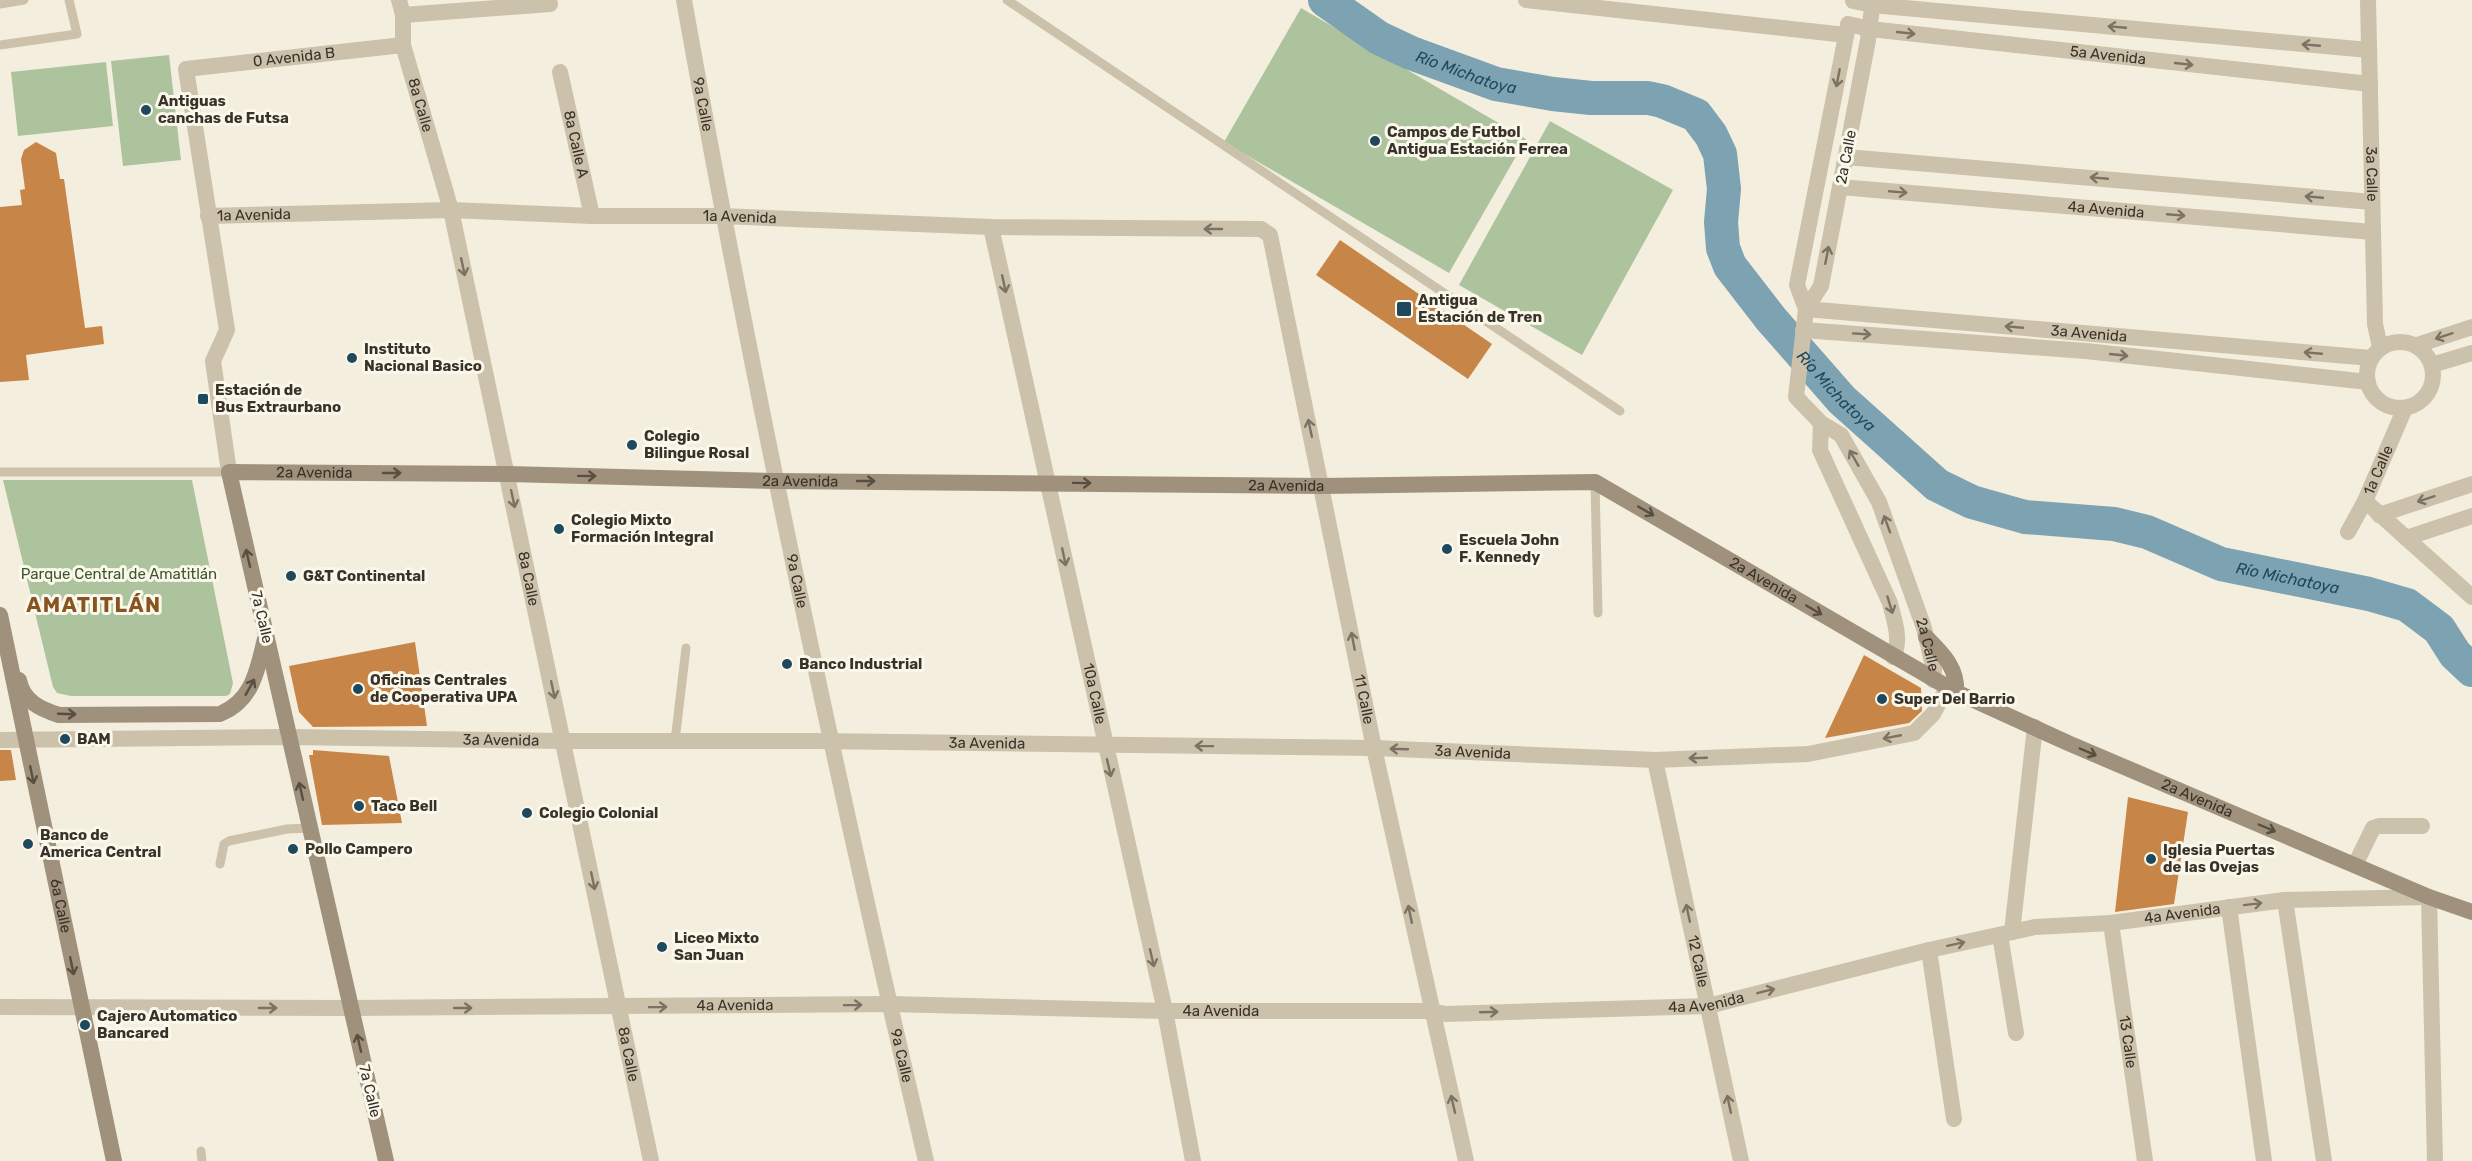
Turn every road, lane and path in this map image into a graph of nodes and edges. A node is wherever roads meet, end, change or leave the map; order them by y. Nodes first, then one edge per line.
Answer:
1 (24, 0) edge
2 (69, 0) edge
3 (684, 0) edge
4 (1007, 0) edge
5 (1526, 0) edge
6 (1853, 0) edge
7 (2368, 0) edge
8 (1872, 3) edge
9 (0, 4) edge
10 (550, 4) dead end
11 (401, 8) edge
12 (1870, 29) junction
13 (1847, 30) junction
14 (0, 45) edge
15 (404, 45) junction
16 (2369, 50) junction
17 (186, 69) joint
18 (560, 72) dead end
19 (2370, 84) junction
20 (1846, 157) junction
21 (1840, 187) junction
22 (2372, 202) junction
23 (451, 210) junction
24 (208, 216) junction
25 (592, 216) junction
26 (722, 216) junction
27 (991, 227) junction
28 (2373, 232) junction
29 (1270, 235) joint
30 (1806, 309) junction
31 (2472, 327) edge
32 (2088, 334) junction
33 (1802, 335) junction
34 (2416, 345) junction
35 (2086, 351) junction
36 (2376, 353) junction
37 (2472, 353) edge
38 (2433, 365) junction
39 (2368, 382) junction
40 (2405, 408) junction
41 (1620, 411) dead end
42 (1821, 423) junction
43 (0, 472) edge
44 (229, 472) junction
45 (507, 474) junction
46 (775, 481) junction
47 (1048, 482) junction
48 (1596, 482) junction
49 (2472, 484) edge
50 (1322, 486) junction
51 (2365, 501) junction
52 (2379, 515) junction
53 (2472, 516) edge
54 (2348, 532) dead end
55 (2406, 538) junction
56 (1901, 563) junction
57 (1877, 572) junction
58 (2472, 597) edge
59 (1598, 613) dead end
60 (0, 615) edge
61 (266, 635) junction
62 (1926, 637) junction
63 (7, 646) junction
64 (686, 648) dead end
65 (1893, 657) junction
66 (1945, 687) junction
67 (2035, 727) junction
68 (289, 737) junction
69 (0, 740) edge
70 (25, 740) junction
71 (564, 741) junction
72 (675, 741) junction
73 (833, 741) junction
74 (1104, 745) junction
75 (1374, 748) junction
76 (1655, 760) junction
77 (2422, 826) dead end
78 (310, 828) junction
79 (220, 864) dead end
80 (2355, 866) junction
81 (2429, 897) junction
82 (2285, 900) junction
83 (2229, 907) junction
84 (2472, 912) edge
85 (2111, 923) junction
86 (2006, 934) junction
87 (1929, 950) junction
88 (890, 1004) junction
89 (1708, 1006) junction
90 (0, 1007) edge
91 (620, 1007) junction
92 (81, 1008) junction
93 (351, 1008) junction
94 (1165, 1011) junction
95 (1431, 1011) junction
96 (2016, 1033) dead end
97 (1954, 1119) dead end
98 (114, 1161) edge
99 (386, 1161) edge
100 (651, 1161) edge
101 (926, 1161) edge
102 (1193, 1161) edge
103 (1466, 1161) edge
104 (1741, 1161) edge
105 (2145, 1161) edge
106 (2264, 1161) edge
107 (2324, 1161) edge
108 (2435, 1161) edge

1 - 9 lane
2 - 14 lane
3 - 26 street, 9a Calle
4 - 41 lane
5 - 13 street, 5a Avenida
6 - 8 street, 5a Avenida
6 - 13 street, 2a Calle
7 - 16 street, 3a Calle
8 - 12 street, 2a Calle
16 -> 8 street, 5a Avenida
10 - 11 street
11 - 15 street, 8a Calle
12 - 13 street, 5a Avenida
12 -> 19 street, 5a Avenida
12 - 20 street, 2a Calle
13 -> 30 street, 2a Calle
15 - 17 street, 0 Avenida B
15 - 23 street, 8a Calle
16 - 19 street, 3a Calle
17 - 24 street, 7a Calle
18 - 25 street, 8a Calle A
19 - 22 street, 3a Calle
20 - 21 street, 2a Calle
22 -> 20 street, 4a Avenida
21 -> 28 street, 4a Avenida
30 -> 21 street, 2a Calle
22 - 28 street, 3a Calle
23 - 24 street, 1a Avenida
23 - 25 street, 1a Avenida
23 -> 45 street, 8a Calle
24 - 44 street, 7a Calle
25 - 26 street, 1a Avenida
26 - 27 street, 1a Avenida
26 - 46 street, 9a Calle
29 -> 27 street, 1a Avenida
27 -> 47 street, 10a Calle
28 - 36 street, 3a Calle
50 -> 29 street, 11 Calle
32 -> 30 street, 3a Avenida
30 - 33 street, 2a Calle
31 -> 34 street
32 - 35 street
36 -> 32 street, 3a Avenida
33 -> 35 street, 3a Avenida
33 - 42 street, 2a Calle
34 - 36 street
34 - 38 street
35 -> 39 street, 3a Avenida
36 - 39 street
37 - 38 street
38 - 40 street
39 - 40 street
40 - 51 street, 1a Calle
56 -> 42 street, 2a Calle
42 - 57 street, 2a Calle
43 - 44 lane, 2a Avenida
44 -> 45 main road, 2a Avenida
61 -> 44 main road, 7a Calle
45 -> 46 main road, 2a Avenida
45 -> 71 street, 8a Calle
46 -> 47 main road, 2a Avenida
46 - 73 street, 9a Calle
47 -> 50 main road, 2a Avenida
47 -> 74 street, 10a Calle
48 - 50 main road, 2a Avenida
48 - 59 lane
48 -> 65 main road, 2a Avenida
49 -> 52 street
75 -> 50 street, 11 Calle
51 - 52 street
51 - 54 street, 1a Calle
52 - 55 street
53 - 55 street
55 - 58 street
56 - 57 street
56 - 62 street, 2a Calle
57 -> 65 street, 2a Calle
60 - 63 main road, 6a Calle
63 -> 61 main road
61 - 68 main road, 7a Calle
62 - 66 street, 2a Calle
62 - 66 main road
63 - 70 main road, 6a Calle
64 - 72 lane
65 - 66 main road, 2a Avenida
66 - 67 main road, 2a Avenida
66 -> 76 street, 3a Avenida
67 -> 80 main road, 2a Avenida
67 - 86 street
68 - 70 street, 3a Avenida
68 - 71 street, 3a Avenida
78 -> 68 main road, 7a Calle
69 - 70 street, 3a Avenida
70 -> 92 main road, 6a Calle
71 - 72 street, 3a Avenida
71 -> 91 street, 8a Calle
72 - 73 street, 3a Avenida
73 - 74 street, 3a Avenida
73 - 88 street, 9a Calle
75 -> 74 street, 3a Avenida
74 -> 94 street, 10a Calle
76 -> 75 street, 3a Avenida
95 -> 75 street, 11 Calle
89 -> 76 street, 12 Calle
77 - 80 street
78 - 79 lane
78 - 93 main road, 7a Calle
80 - 81 main road, 2a Avenida
81 - 82 street, 4a Avenida
81 - 84 main road, 2a Avenida
81 - 108 street
83 -> 82 street, 4a Avenida
82 - 107 street
83 - 85 street, 4a Avenida
83 - 106 street
85 - 86 street, 4a Avenida
85 - 105 street, 13 Calle
87 -> 86 street, 4a Avenida
86 - 96 street
89 -> 87 street, 4a Avenida
87 - 97 street
91 -> 88 street, 4a Avenida
88 - 94 street, 4a Avenida
88 - 101 street, 9a Calle
95 -> 89 street, 4a Avenida
104 -> 89 street, 12 Calle
90 - 92 street, 4a Avenida
93 -> 91 street, 4a Avenida
91 - 100 street, 8a Calle
92 -> 93 street, 4a Avenida
92 - 98 main road, 6a Calle
99 -> 93 main road, 7a Calle
94 - 95 street, 4a Avenida
94 - 102 street, 10a Calle
103 -> 95 street, 11 Calle

